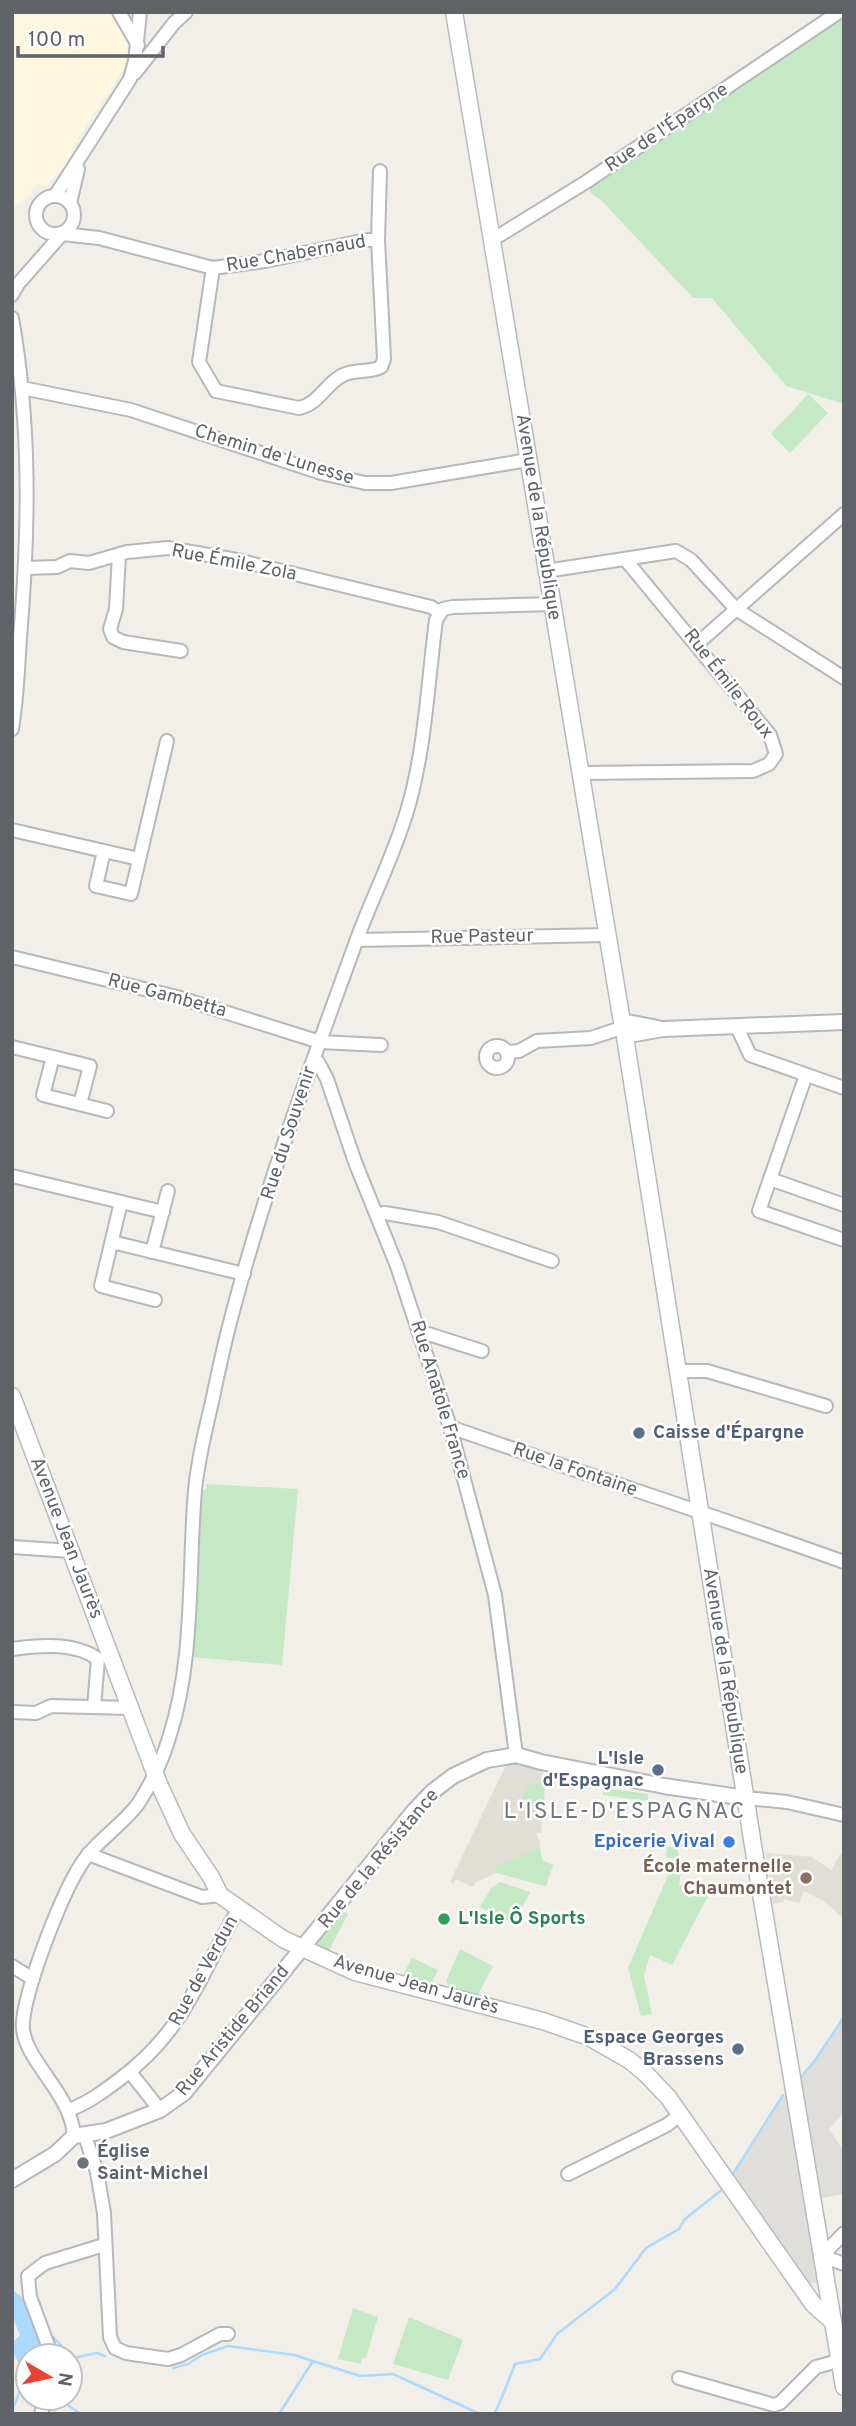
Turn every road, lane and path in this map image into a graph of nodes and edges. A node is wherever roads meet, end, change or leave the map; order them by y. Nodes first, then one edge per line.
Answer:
1 (119, 12) edge
2 (140, 12) edge
3 (186, 12) edge
4 (454, 12) edge
5 (839, 12) edge
6 (138, 45) junction
7 (130, 79) junction
8 (80, 159) junction
9 (380, 171) dead end
10 (55, 196) junction
11 (70, 203) junction
12 (75, 218) junction
13 (45, 232) junction
14 (62, 234) junction
15 (99, 238) junction
16 (378, 240) junction
17 (492, 240) junction
18 (47, 252) junction
19 (213, 268) junction
20 (12, 295) edge
21 (12, 318) edge
22 (22, 388) junction
23 (216, 391) junction
24 (214, 405) dead end
25 (528, 460) junction
26 (844, 514) edge
27 (119, 555) junction
28 (625, 559) junction
29 (26, 568) junction
30 (546, 571) junction
31 (552, 604) junction
32 (736, 609) junction
33 (439, 612) junction
34 (697, 644) junction
35 (181, 650) dead end
36 (844, 678) edge
37 (12, 729) edge
38 (167, 741) dead end
39 (581, 773) junction
40 (12, 830) edge
41 (104, 851) junction
42 (139, 859) junction
43 (607, 935) junction
44 (357, 940) junction
45 (12, 957) edge
46 (844, 1022) edge
47 (737, 1027) junction
48 (624, 1029) junction
49 (320, 1042) junction
50 (381, 1045) dead end
51 (12, 1047) edge
52 (507, 1052) dead end
53 (53, 1057) junction
54 (314, 1059) junction
55 (806, 1075) junction
56 (844, 1088) edge
57 (80, 1104) junction
58 (107, 1111) dead end
59 (12, 1176) edge
60 (770, 1179) junction
61 (168, 1191) dead end
62 (121, 1202) junction
63 (844, 1205) edge
64 (163, 1212) junction
65 (378, 1214) junction
66 (844, 1240) edge
67 (112, 1242) junction
68 (152, 1252) junction
69 (552, 1261) dead end
70 (244, 1274) junction
71 (155, 1300) dead end
72 (419, 1331) junction
73 (482, 1351) dead end
74 (677, 1371) junction
75 (12, 1396) edge
76 (826, 1406) dead end
77 (450, 1427) junction
78 (700, 1512) junction
79 (12, 1547) edge
80 (71, 1551) junction
81 (844, 1562) edge
82 (12, 1649) edge
83 (94, 1707) junction
84 (130, 1708) junction
85 (12, 1712) edge
86 (516, 1755) junction
87 (155, 1774) junction
88 (746, 1798) junction
89 (844, 1815) edge
90 (88, 1854) junction
91 (220, 1895) junction
92 (239, 1908) junction
93 (302, 1949) junction
94 (12, 1966) edge
95 (33, 1979) junction
96 (130, 2072) junction
97 (69, 2110) junction
98 (160, 2110) junction
99 (681, 2114) junction
100 (80, 2136) junction
101 (568, 2174) dead end
102 (12, 2180) edge
103 (844, 2233) edge
104 (104, 2245) junction
105 (822, 2256) junction
106 (844, 2264) edge
107 (800, 2282) junction
108 (827, 2287) junction
109 (832, 2321) junction
110 (228, 2334) dead end
111 (47, 2342) edge
112 (838, 2361) junction
113 (679, 2378) dead end
114 (844, 2387) edge

1 - 6 street
2 - 6 street
3 - 7 street
4 - 17 main road, Avenue de la République
5 - 17 street, Rue de l'Épargne
6 - 7 street
7 - 8 street
8 - 10 street
8 - 11 street
9 - 16 street, Rue Chabernaud
10 - 11 street
10 - 13 street
11 - 12 street
12 - 14 street
12 - 15 street
13 - 14 street
13 - 18 street
14 - 15 street, Rue Chabernaud
14 - 18 street
15 - 19 street, Rue Chabernaud
16 - 19 street, Rue Chabernaud
16 - 23 street, Rue Chabernaud
17 - 25 main road, Avenue de la République
18 - 20 street
19 - 23 street, Rue Chabernaud
21 - 22 street
22 - 25 street, Chemin de Lunesse
22 - 29 street
23 - 24 street
25 - 30 main road, Avenue de la République
26 - 32 street
27 - 29 street, Rue Émile Zola
27 - 33 street, Rue Émile Zola
27 - 35 street
28 - 30 street
28 - 32 street
28 - 34 street, Rue Émile Roux
29 - 37 street
30 - 31 main road, Avenue de la République
31 - 33 street
31 - 39 main road, Avenue de la République
32 - 34 street
32 - 36 street
33 - 44 street, Rue du Souvenir
34 - 39 street, Rue Émile Roux
38 - 42 street
39 - 43 main road, Avenue de la République
40 - 41 street
41 - 42 street
41 - 42 street
43 - 44 street, Rue Pasteur
43 - 48 main road, Avenue de la République
44 - 49 street, Rue du Souvenir
45 - 49 street, Rue Gambetta
46 - 47 street
47 - 48 street
47 - 55 street
48 - 52 street
48 - 74 main road, Avenue de la République
49 - 50 street, Rue Gambetta
49 - 54 street, Rue du Souvenir
51 - 53 street
53 - 57 street
53 - 57 street
54 - 65 street, Rue Anatole France
54 - 70 street, Rue du Souvenir
55 - 56 street
55 - 60 street
57 - 58 street
59 - 62 street
60 - 63 street
60 - 66 street
61 - 64 street
62 - 64 street
62 - 67 street
64 - 68 street
65 - 69 street
65 - 72 street, Rue Anatole France
67 - 68 street
67 - 71 street
68 - 70 street
70 - 87 street, Rue du Souvenir
72 - 73 street
72 - 77 street, Rue Anatole France
74 - 76 street
74 - 78 main road, Avenue de la République
75 - 80 main road, Avenue Jean Jaurès
77 - 78 street, Rue la Fontaine
77 - 86 street, Rue Anatole France
78 - 81 street, Rue la Fontaine
78 - 88 main road, Avenue de la République
79 - 80 street
80 - 84 main road, Avenue Jean Jaurès
82 - 83 street
83 - 84 street
83 - 85 street
84 - 87 main road, Avenue Jean Jaurès
86 - 88 street, Rue de la Résistance
86 - 93 street, Rue de la Résistance
87 - 90 street, Rue du Souvenir
87 - 91 main road, Avenue Jean Jaurès
88 - 89 street
88 - 105 main road, Avenue de la République
90 - 91 street
90 - 95 street, Rue du Souvenir
91 - 92 main road, Avenue Jean Jaurès
92 - 93 main road, Avenue Jean Jaurès
92 - 96 street, Rue de Verdun
93 - 98 street, Rue Aristide Briand
93 - 99 main road, Avenue Jean Jaurès
94 - 95 street
95 - 97 street, Rue du Souvenir
96 - 97 street, Rue de Verdun
96 - 98 street
97 - 100 street
98 - 100 street, Rue Aristide Briand
99 - 101 street
99 - 107 main road, Avenue Jean Jaurès
100 - 102 street, Rue Aristide Briand
100 - 104 street
103 - 105 street
104 - 110 street
104 - 111 street
105 - 106 street
105 - 108 main road, Avenue de la République
107 - 108 main road
107 - 109 main road, Avenue Jean Jaurès
108 - 109 main road, Avenue de la République
109 - 112 main road, Avenue de la République
112 - 113 street
112 - 114 main road, Avenue de la République

